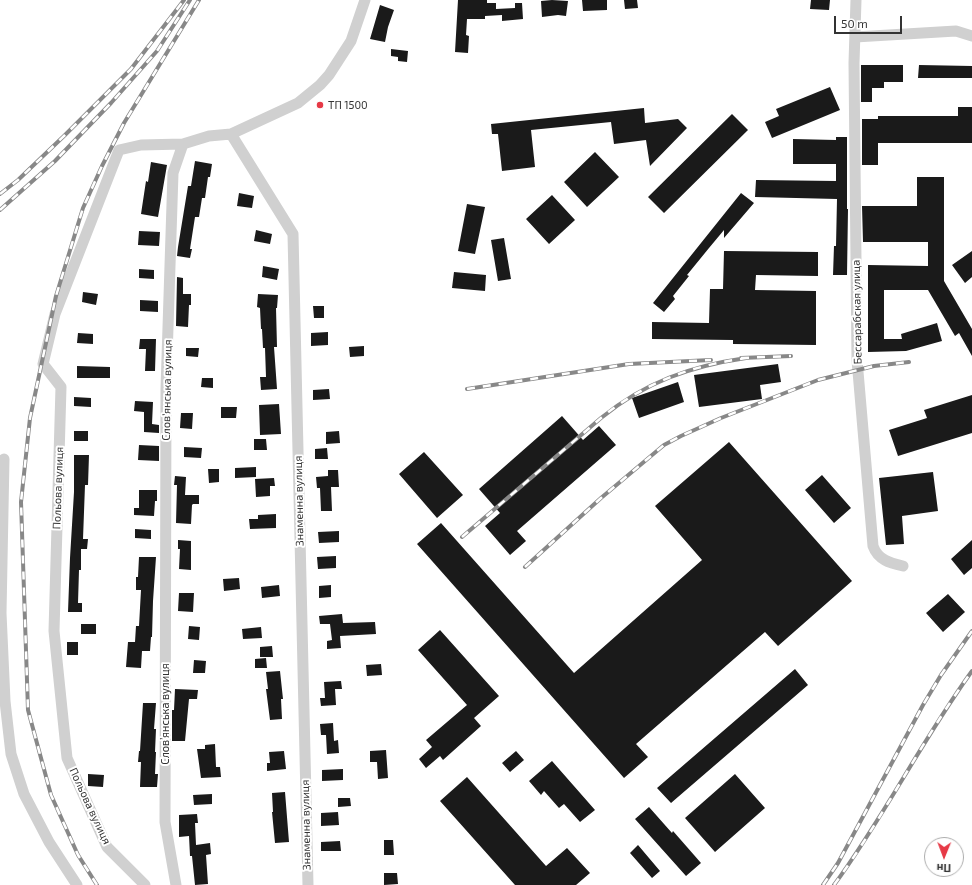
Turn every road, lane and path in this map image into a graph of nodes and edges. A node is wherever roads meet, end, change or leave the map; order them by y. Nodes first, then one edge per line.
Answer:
1 (365, 0) edge
2 (856, 0) edge
3 (972, 36) edge
4 (855, 37) junction
5 (231, 134) junction
6 (183, 144) junction
7 (4, 459) dead end
8 (904, 566) dead end
9 (77, 885) edge
10 (145, 885) edge
11 (176, 885) edge
12 (308, 885) edge

1 - 5 street
2 - 4 street, Бессарабская улица
3 - 4 street
4 - 8 street, Бессарабская улица
5 - 6 street
5 - 12 street, Знаменна вулиця
6 - 10 street, Польова вулиця
6 - 11 street, Слов’янська вулиця
7 - 9 street

